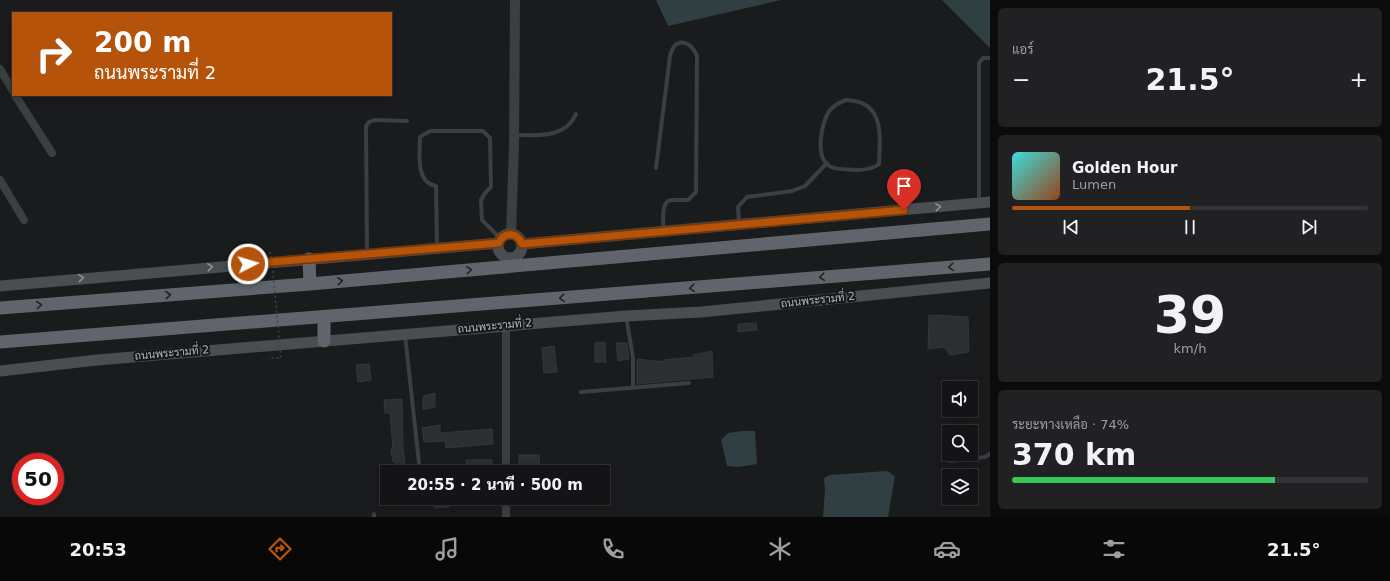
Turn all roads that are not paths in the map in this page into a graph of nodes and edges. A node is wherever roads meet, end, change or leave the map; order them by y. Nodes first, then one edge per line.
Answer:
1 (515, 0) edge
2 (990, 58) edge
3 (0, 68) edge
4 (12, 89) edge
5 (16, 96) edge
6 (576, 114) dead end
7 (407, 121) dead end
8 (514, 135) junction
9 (52, 153) dead end
10 (827, 163) junction
11 (656, 168) dead end
12 (0, 180) edge
13 (985, 203) edge
14 (24, 220) dead end
15 (990, 224) edge
16 (739, 226) junction
17 (663, 231) junction
18 (511, 234) junction
19 (500, 241) junction
20 (522, 244) junction
21 (437, 247) junction
22 (366, 254) junction
23 (309, 259) junction
24 (515, 261) junction
25 (990, 264) edge
26 (990, 283) edge
27 (310, 284) junction
28 (0, 286) edge
29 (0, 308) edge
30 (626, 316) junction
31 (324, 317) junction
32 (506, 325) junction
33 (405, 334) junction
34 (324, 341) junction
35 (0, 342) edge
36 (0, 371) edge
37 (689, 383) dead end
38 (633, 387) junction
39 (580, 392) dead end
40 (990, 454) edge
41 (978, 458) edge
42 (419, 465) edge
43 (506, 465) edge
44 (506, 505) edge
45 (506, 517) edge

1 - 8 street
2 - 13 lane
3 - 4 street
5 - 9 street
6 - 8 lane
7 - 22 lane
8 - 18 street
10 - 10 lane
10 - 16 lane
11 - 17 lane
12 - 14 street
16 -> 13 main road
15 - 24 highway
16 - 17 main road
17 - 20 main road
18 - 19 main road
18 - 20 main road
19 - 21 main road
19 - 21 lane
19 - 24 main road
20 - 24 main road
21 - 22 main road
22 - 23 main road
23 - 27 highway
28 -> 23 main road
27 -> 24 highway
25 -> 31 highway, ถนนพระรามที่ 2
26 - 30 main road, ถนนพระรามที่ 2
29 -> 27 highway
30 - 32 main road, ถนนพระรามที่ 2
30 - 38 lane
31 - 34 highway
31 - 35 highway, ถนนพระรามที่ 2
32 - 33 main road, ถนนพระรามที่ 2
32 - 43 street
33 - 34 main road, ถนนพระรามที่ 2
33 - 42 lane
34 - 36 main road, ถนนพระรามที่ 2
37 - 38 lane
38 - 39 lane
40 - 41 lane
44 - 45 street

